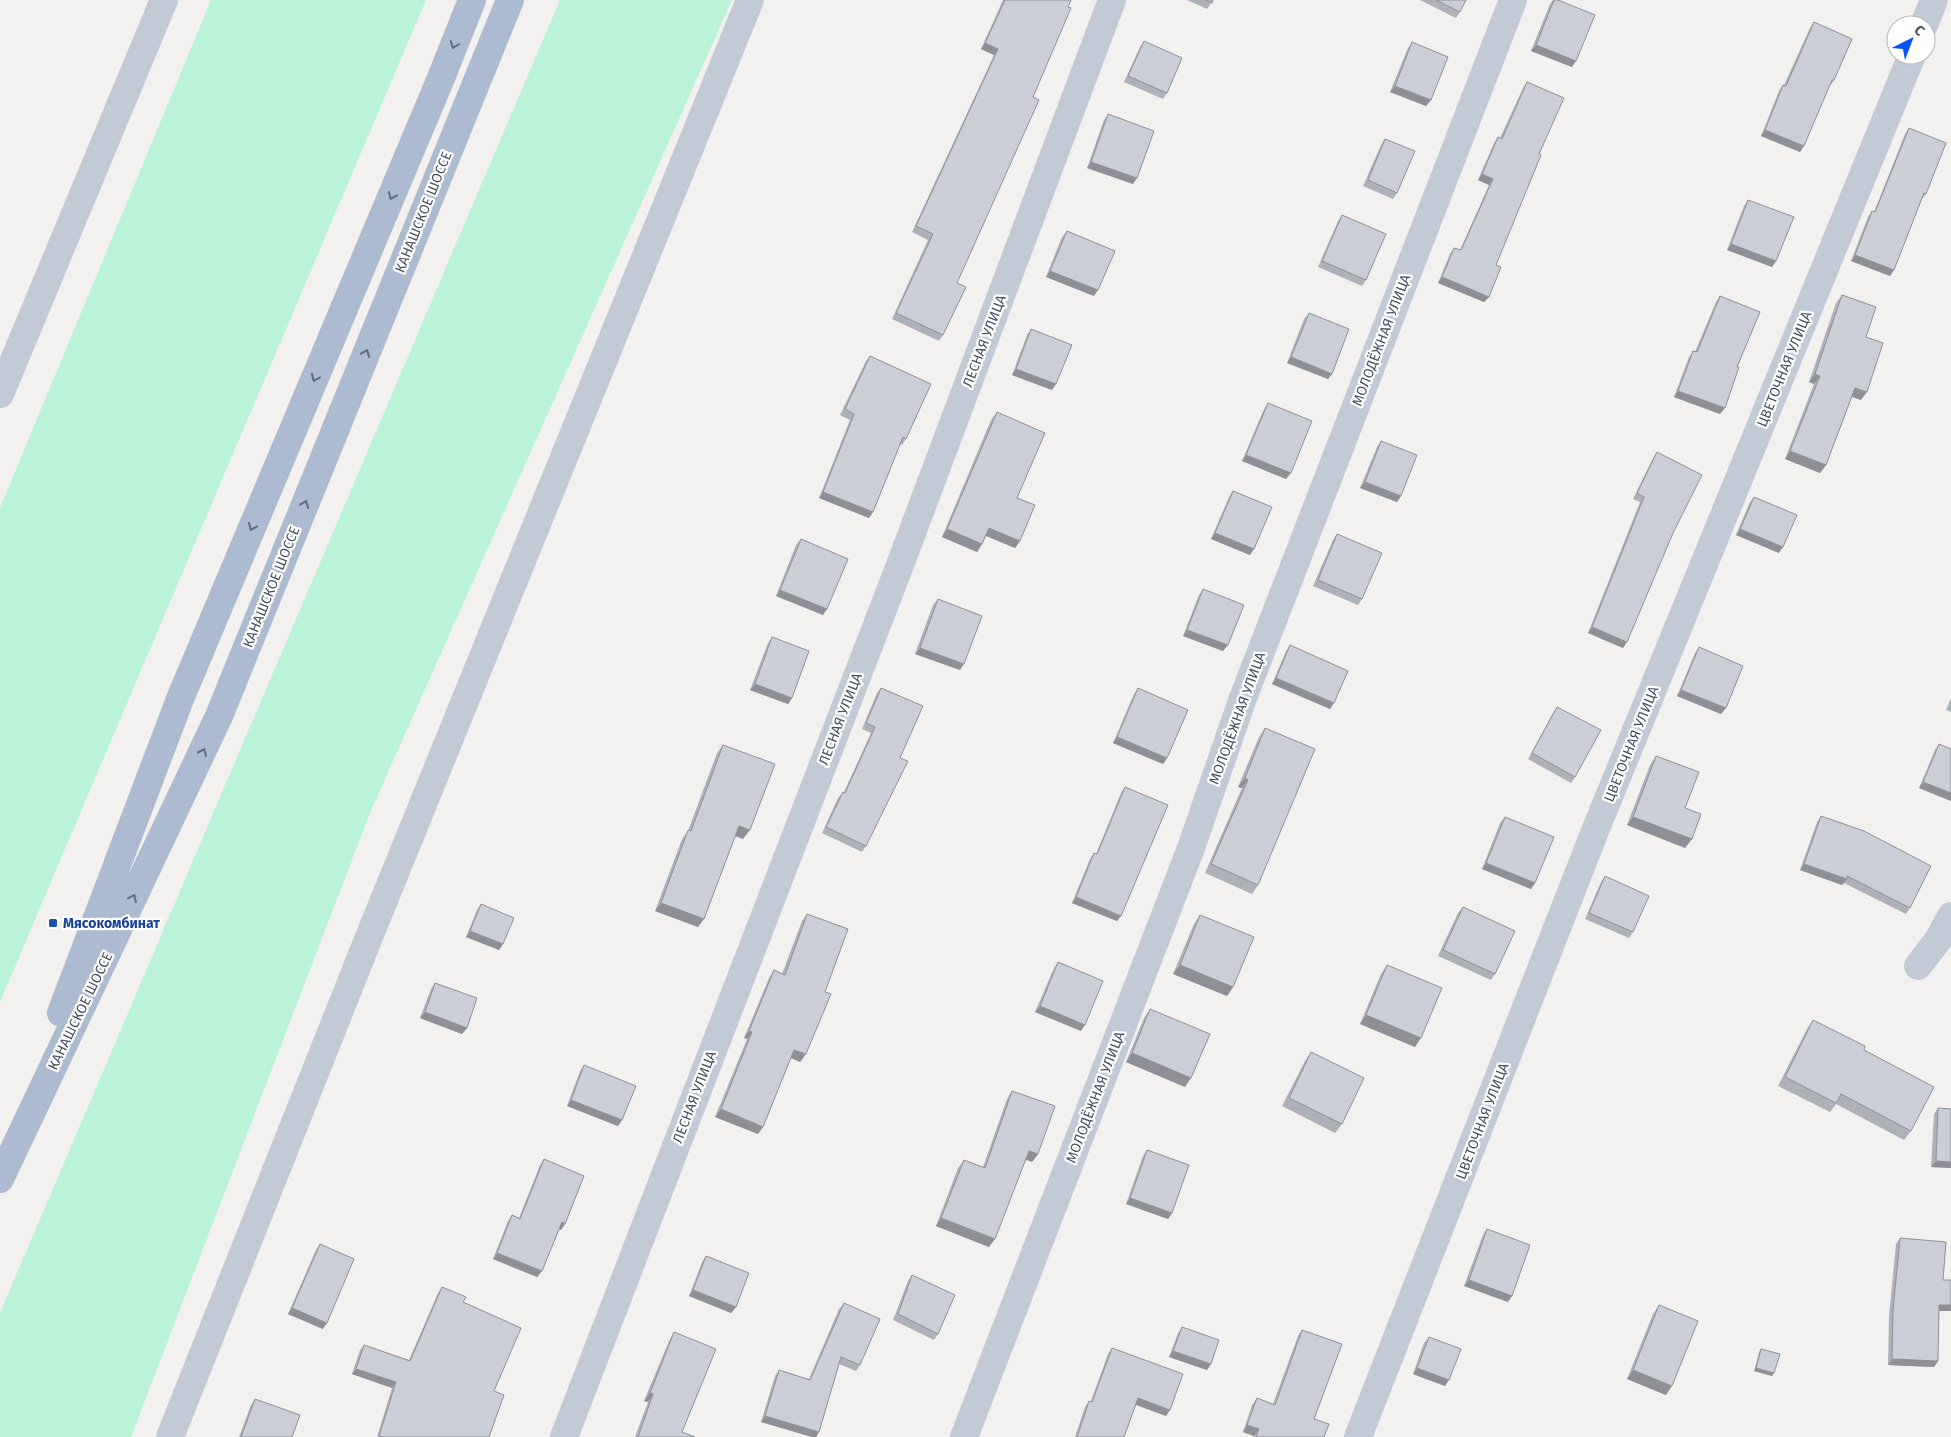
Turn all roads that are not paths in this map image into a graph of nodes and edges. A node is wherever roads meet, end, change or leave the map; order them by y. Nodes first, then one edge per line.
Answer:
1 (164, 0) edge
2 (472, 0) edge
3 (510, 0) edge
4 (750, 0) edge
5 (1112, 0) edge
6 (1513, 0) edge
7 (1934, 0) edge
8 (1928, 15) edge
9 (1908, 65) edge
10 (0, 394) edge
11 (1951, 916) edge
12 (1918, 966) dead end
13 (3, 1171) edge
14 (170, 1437) edge
15 (564, 1437) edge
16 (964, 1437) edge
17 (1358, 1437) edge

1 - 10 street
2 -> 13 main road, КАНАШСКОЕ ШОССЕ
13 -> 3 main road, КАНАШСКОЕ ШОССЕ
4 - 14 street
5 - 15 street, ЛЕСНАЯ УЛИЦА
6 - 16 street, МОЛОДЁЖНАЯ УЛИЦА
7 - 8 street
9 - 17 street, ЦВЕТОЧНАЯ УЛИЦА
11 - 12 street

